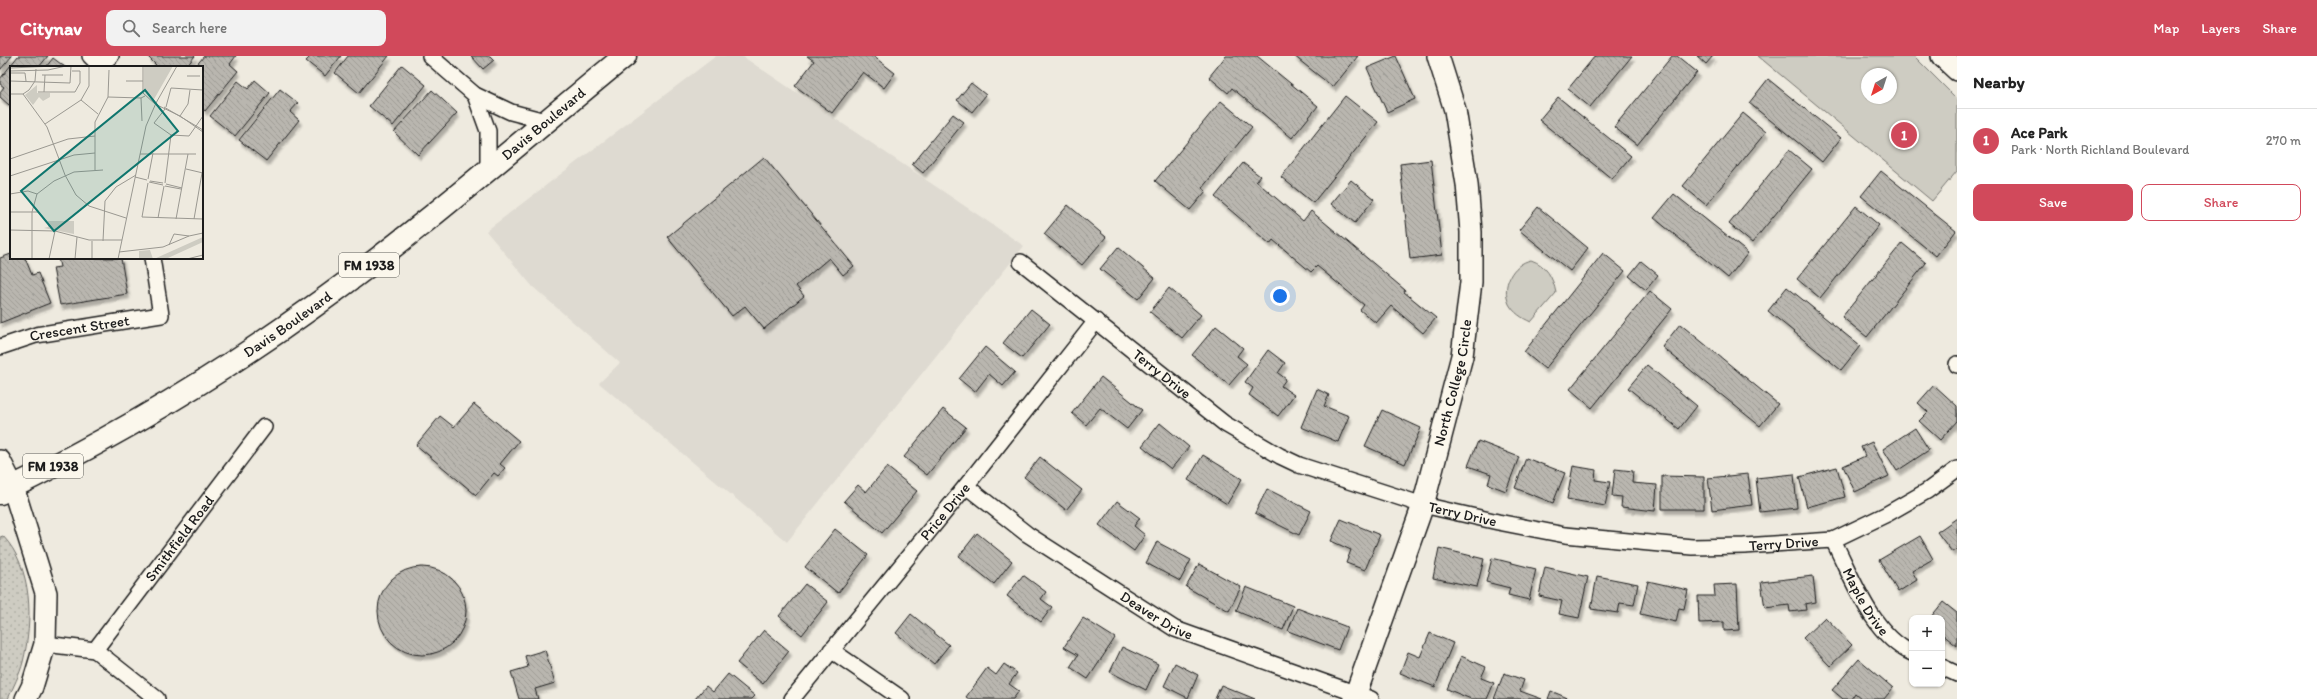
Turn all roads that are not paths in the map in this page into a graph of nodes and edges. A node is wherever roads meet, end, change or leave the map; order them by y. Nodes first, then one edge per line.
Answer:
1 (430, 56) edge
2 (625, 56) edge
3 (1438, 56) edge
4 (1942, 56) edge
5 (1957, 70) edge
6 (475, 95) junction
7 (545, 121) junction
8 (488, 169) junction
9 (152, 259) edge
10 (1021, 262) dead end
11 (1096, 322) junction
12 (0, 347) edge
13 (264, 427) dead end
14 (0, 461) edge
15 (1957, 469) edge
16 (966, 486) junction
17 (4, 494) edge
18 (1423, 505) junction
19 (1832, 540) junction
20 (45, 644) junction
21 (95, 650) junction
22 (831, 650) junction
23 (1909, 651) edge
24 (1945, 668) edge
25 (1957, 674) edge
26 (1360, 697) edge
27 (26, 699) edge
28 (157, 699) edge
29 (792, 699) edge
30 (902, 699) edge

1 - 6 street
2 - 7 main road, Davis Boulevard / FM 1938
3 - 18 street, North College Circle
4 - 5 street
6 - 7 street
6 - 8 street
7 - 8 main road, Davis Boulevard / FM 1938
8 - 17 main road, Davis Boulevard / FM 1938
9 - 12 street, Crescent Street
10 - 11 street, Terry Drive
11 - 16 street, Price Drive
11 - 18 street, Terry Drive
13 - 21 street, Smithfield Road
14 - 17 street
15 - 19 street, Terry Drive
16 - 22 street, Price Drive
16 - 26 street, Deaver Drive
17 - 20 street
18 - 19 street, Terry Drive
18 - 26 street, North College Circle
19 - 23 street, Maple Drive
20 - 21 street
20 - 27 street
21 - 28 street
22 - 29 street, Price Drive
22 - 30 street
24 - 25 street

